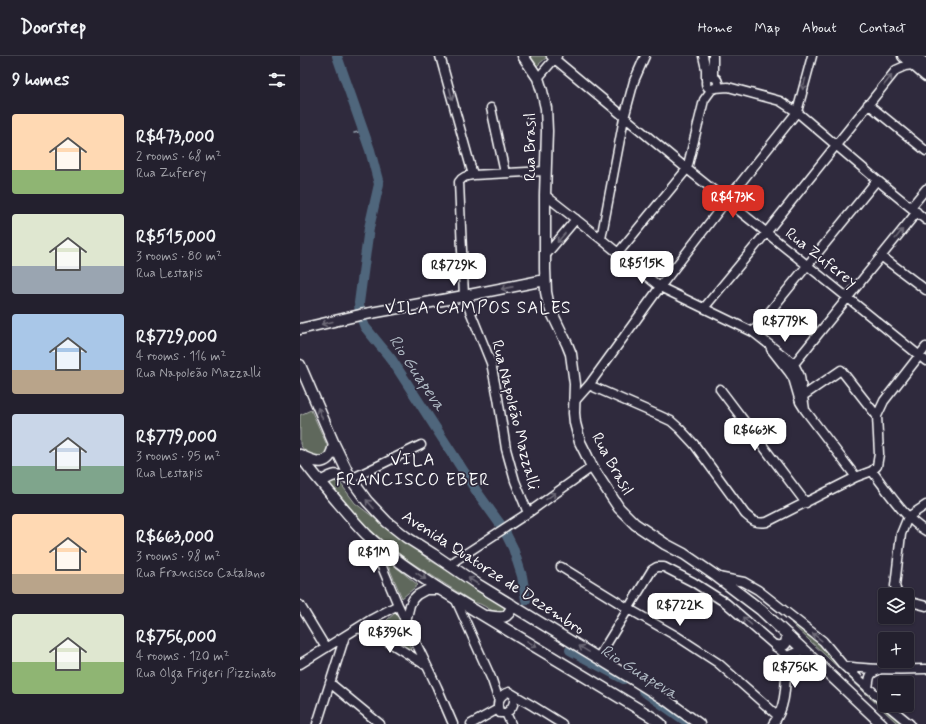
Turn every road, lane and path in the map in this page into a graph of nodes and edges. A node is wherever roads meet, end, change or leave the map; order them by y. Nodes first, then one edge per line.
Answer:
1 (440, 56) edge
2 (523, 56) edge
3 (645, 56) edge
4 (703, 56) edge
5 (713, 56) edge
6 (812, 56) edge
7 (903, 56) edge
8 (554, 57) edge
9 (919, 60) edge
10 (926, 76) edge
11 (538, 78) junction
12 (711, 82) junction
13 (868, 104) junction
14 (491, 108) dead end
15 (797, 112) junction
16 (624, 118) junction
17 (836, 145) junction
18 (926, 152) edge
19 (687, 169) junction
20 (545, 171) junction
21 (505, 173) junction
22 (473, 174) junction
23 (877, 180) junction
24 (926, 189) edge
25 (545, 196) junction
26 (727, 200) junction
27 (914, 210) junction
28 (576, 219) junction
29 (926, 220) edge
30 (766, 233) junction
31 (601, 239) junction
32 (618, 252) junction
33 (545, 256) junction
34 (881, 256) junction
35 (807, 265) junction
36 (545, 280) junction
37 (660, 288) junction
38 (926, 290) edge
39 (464, 296) junction
40 (848, 298) junction
41 (704, 308) junction
42 (300, 329) edge
43 (753, 332) junction
44 (763, 340) junction
45 (926, 347) edge
46 (919, 355) junction
47 (926, 361) edge
48 (794, 364) junction
49 (300, 365) edge
50 (789, 372) junction
51 (589, 385) junction
52 (720, 389) dead end
53 (803, 396) junction
54 (574, 402) junction
55 (805, 410) junction
56 (877, 416) junction
57 (421, 445) dead end
58 (335, 446) junction
59 (301, 457) edge
60 (592, 467) junction
61 (872, 471) junction
62 (856, 477) junction
63 (351, 479) junction
64 (321, 482) junction
65 (806, 503) junction
66 (926, 505) edge
67 (528, 512) junction
68 (908, 517) junction
69 (926, 531) edge
70 (368, 535) junction
71 (450, 566) junction
72 (561, 567) dead end
73 (716, 576) junction
74 (896, 588) edge
75 (441, 590) junction
76 (455, 597) junction
77 (770, 600) junction
78 (914, 603) edge
79 (300, 605) edge
80 (398, 605) junction
81 (512, 605) junction
82 (926, 606) edge
83 (629, 609) junction
84 (761, 610) junction
85 (486, 616) junction
86 (372, 619) junction
87 (406, 621) junction
88 (358, 628) junction
89 (470, 630) junction
90 (376, 634) junction
91 (786, 634) junction
92 (345, 636) junction
93 (776, 646) junction
94 (326, 648) junction
95 (806, 653) junction
96 (787, 656) junction
97 (598, 658) junction
98 (300, 664) edge
99 (843, 665) junction
100 (427, 666) junction
101 (879, 670) junction
102 (926, 670) edge
103 (492, 680) junction
104 (330, 683) junction
105 (868, 688) junction
106 (512, 697) junction
107 (878, 697) edge
108 (498, 705) junction
109 (896, 712) edge
110 (506, 713) junction
111 (778, 716) junction
112 (317, 724) edge
113 (380, 724) edge
114 (453, 724) edge
115 (471, 724) edge
116 (511, 724) edge
117 (562, 724) edge
118 (661, 724) edge
119 (698, 724) edge
120 (773, 724) edge
121 (882, 724) edge
122 (910, 724) edge

1 -> 22 street
2 - 11 main road, Rua Brasil
3 - 16 street
4 - 12 street
5 - 12 street
6 -> 15 street
7 - 9 main road
8 - 11 street
8 - 16 street, Rua Zuferey
9 - 10 main road
13 -> 9 street
11 - 20 main road, Rua Brasil
12 - 15 street
12 - 19 street
13 - 17 street
13 - 18 street
14 - 21 street
15 - 17 street
15 - 26 street
16 - 19 street, Rua Zuferey
16 - 31 street
17 - 23 street
17 - 30 street
19 - 26 street, Rua Zuferey
19 - 32 street
20 - 21 street
20 - 25 main road, Rua Brasil
21 - 22 street
22 - 39 street, Rua Napoleão Mazzalli
23 - 27 street
23 - 35 street
24 - 27 street
25 - 28 street
25 - 33 main road, Rua Brasil
26 - 30 street, Rua Zuferey
26 - 37 street
27 - 29 street
34 -> 27 street
28 - 31 street
28 -> 33 street
30 - 35 street, Rua Zuferey
30 - 41 street
31 - 32 street
32 - 37 street
33 - 36 main road, Rua Brasil
34 - 38 street
34 - 40 street
35 - 40 street, Rua Zuferey
35 - 43 street
36 -> 39 main road
36 - 54 main road, Rua Brasil
37 - 41 street
37 - 51 street
39 -> 42 main road
39 - 67 street, Rua Napoleão Mazzalli
40 - 46 street, Rua Zuferey
40 - 48 street
41 - 43 street
43 - 44 street
44 - 48 street
44 - 50 street
45 - 46 street
46 - 47 street, Rua Zuferey
46 - 56 street
48 - 50 street
48 - 53 street
58 -> 49 main road, Avenida Quatorze de Dezembro
50 - 55 street
51 - 54 street
51 - 65 street
52 - 65 street
53 - 55 street
53 - 56 street
54 - 60 main road, Rua Brasil
55 - 62 street
56 - 61 street
57 - 63 street
58 - 59 main road
58 - 63 main road, Avenida Quatorze de Dezembro
59 - 64 main road
67 -> 60 street
60 - 73 main road, Rua Brasil
61 - 62 street
61 - 68 street
62 - 65 street
63 - 64 main road
71 -> 63 main road, Avenida Quatorze de Dezembro
64 - 70 main road
66 - 68 street
67 - 71 street
68 - 69 street
68 - 74 street
70 -> 75 main road
70 - 80 street
81 -> 71 main road, Avenida Quatorze de Dezembro
72 - 83 street
73 - 77 street
73 - 84 main road, Rua Brasil
75 - 76 main road
75 - 87 street
76 - 85 main road
76 - 89 street
77 - 84 street
99 -> 77 street
78 - 82 street
79 - 94 street
80 - 86 street
80 - 87 street
81 - 85 main road
97 -> 81 main road, Avenida Quatorze de Dezembro
93 -> 83 street
83 - 97 street
83 - 111 street
84 - 91 main road, Rua Brasil
85 - 89 street
85 -> 118 main road
86 - 88 street
86 - 90 street
87 - 100 street
88 - 90 street
88 - 92 street
89 - 103 street
90 - 100 street
91 - 93 main road
91 - 95 main road, Rua Brasil
92 - 94 street
92 - 104 street
93 - 96 street
94 - 98 street
95 - 96 street
95 - 121 main road, Rua Brasil
96 - 111 street
97 - 119 main road, Avenida Quatorze de Dezembro
99 - 101 street
99 - 105 street
100 - 114 street
101 - 102 street
101 - 105 street
103 - 106 street
103 - 108 street
104 - 112 street
104 - 113 street
105 - 107 street
106 - 108 street
106 - 110 street
106 - 117 street
108 - 110 street
108 - 115 street
109 - 122 street
110 - 116 street
111 - 120 street

